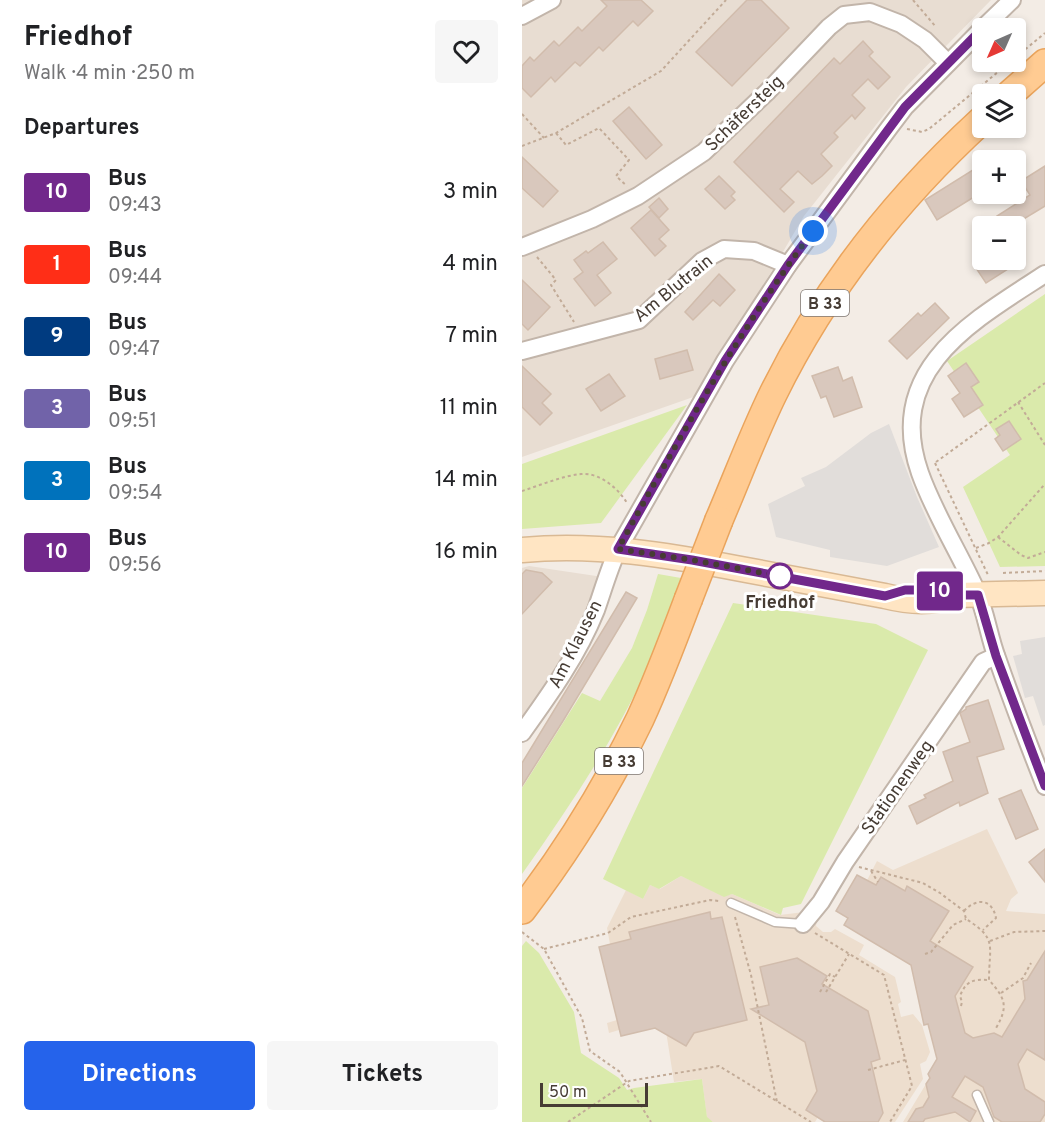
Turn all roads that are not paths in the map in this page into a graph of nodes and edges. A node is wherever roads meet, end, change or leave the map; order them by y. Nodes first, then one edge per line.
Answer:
1 (552, 0) edge
2 (1012, 0) edge
3 (522, 16) edge
4 (994, 18) edge
5 (972, 40) edge
6 (948, 63) junction
7 (1045, 63) edge
8 (1021, 84) edge
9 (972, 130) edge
10 (524, 246) edge
11 (788, 265) junction
12 (1045, 274) edge
13 (522, 351) edge
14 (618, 549) junction
15 (522, 550) edge
16 (974, 588) junction
17 (1045, 593) edge
18 (996, 656) junction
19 (522, 733) edge
20 (1045, 786) edge
21 (731, 903) road end
22 (522, 916) edge
23 (803, 924) joint
24 (977, 1095) dead end
25 (989, 1122) edge

1 - 3 street
2 - 4 street, Am Klausen
5 - 6 street, Am Klausen
6 - 10 street, Schäfersteig
6 - 11 street, Am Klausen
7 - 8 main road
9 - 22 main road, B 33, bridge
11 - 13 street, Am Blutrain
11 - 14 street, Am Klausen
12 - 16 street
14 - 15 street
14 - 16 street
14 - 19 street, Am Klausen
16 - 17 street
16 - 18 street
18 - 20 street
18 - 23 street, Stationenweg
21 - 23 lane
24 - 25 lane

